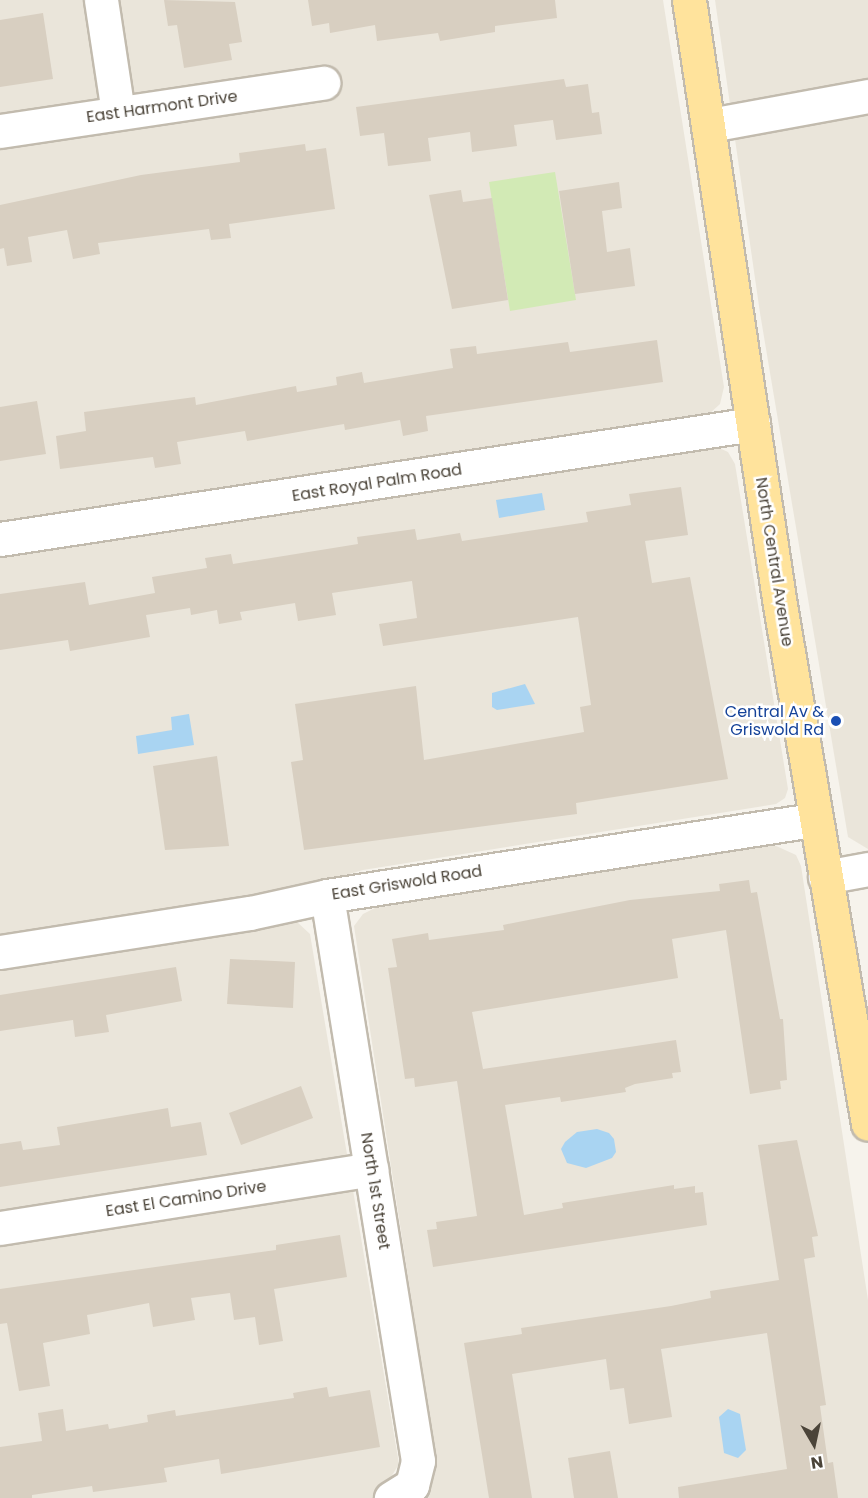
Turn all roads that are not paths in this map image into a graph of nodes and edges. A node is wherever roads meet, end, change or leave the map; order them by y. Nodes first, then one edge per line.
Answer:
1 (101, 0) edge
2 (689, 0) edge
3 (323, 83) dead end
4 (868, 96) edge
5 (118, 113) junction
6 (710, 125) junction
7 (0, 131) edge
8 (753, 424) junction
9 (0, 539) edge
10 (815, 820) junction
11 (868, 869) edge
12 (825, 877) junction
13 (327, 896) junction
14 (0, 952) edge
15 (868, 1124) edge
16 (371, 1169) junction
17 (0, 1228) edge
18 (402, 1492) edge

1 - 5 street
2 - 6 main road, North Central Avenue
3 - 5 street, East Harmont Drive
4 - 6 street
5 - 7 street, East Harmont Drive
6 - 8 main road, North Central Avenue
8 - 9 street, East Royal Palm Road
8 - 10 main road, North Central Avenue
10 - 12 main road, North Central Avenue
10 - 13 street, East Griswold Road
11 - 12 street
12 - 15 main road, North Central Avenue
13 - 14 street, East Griswold Road
13 - 16 street, North 1st Street
16 - 17 street, East El Camino Drive
16 - 18 street, North 1st Street

